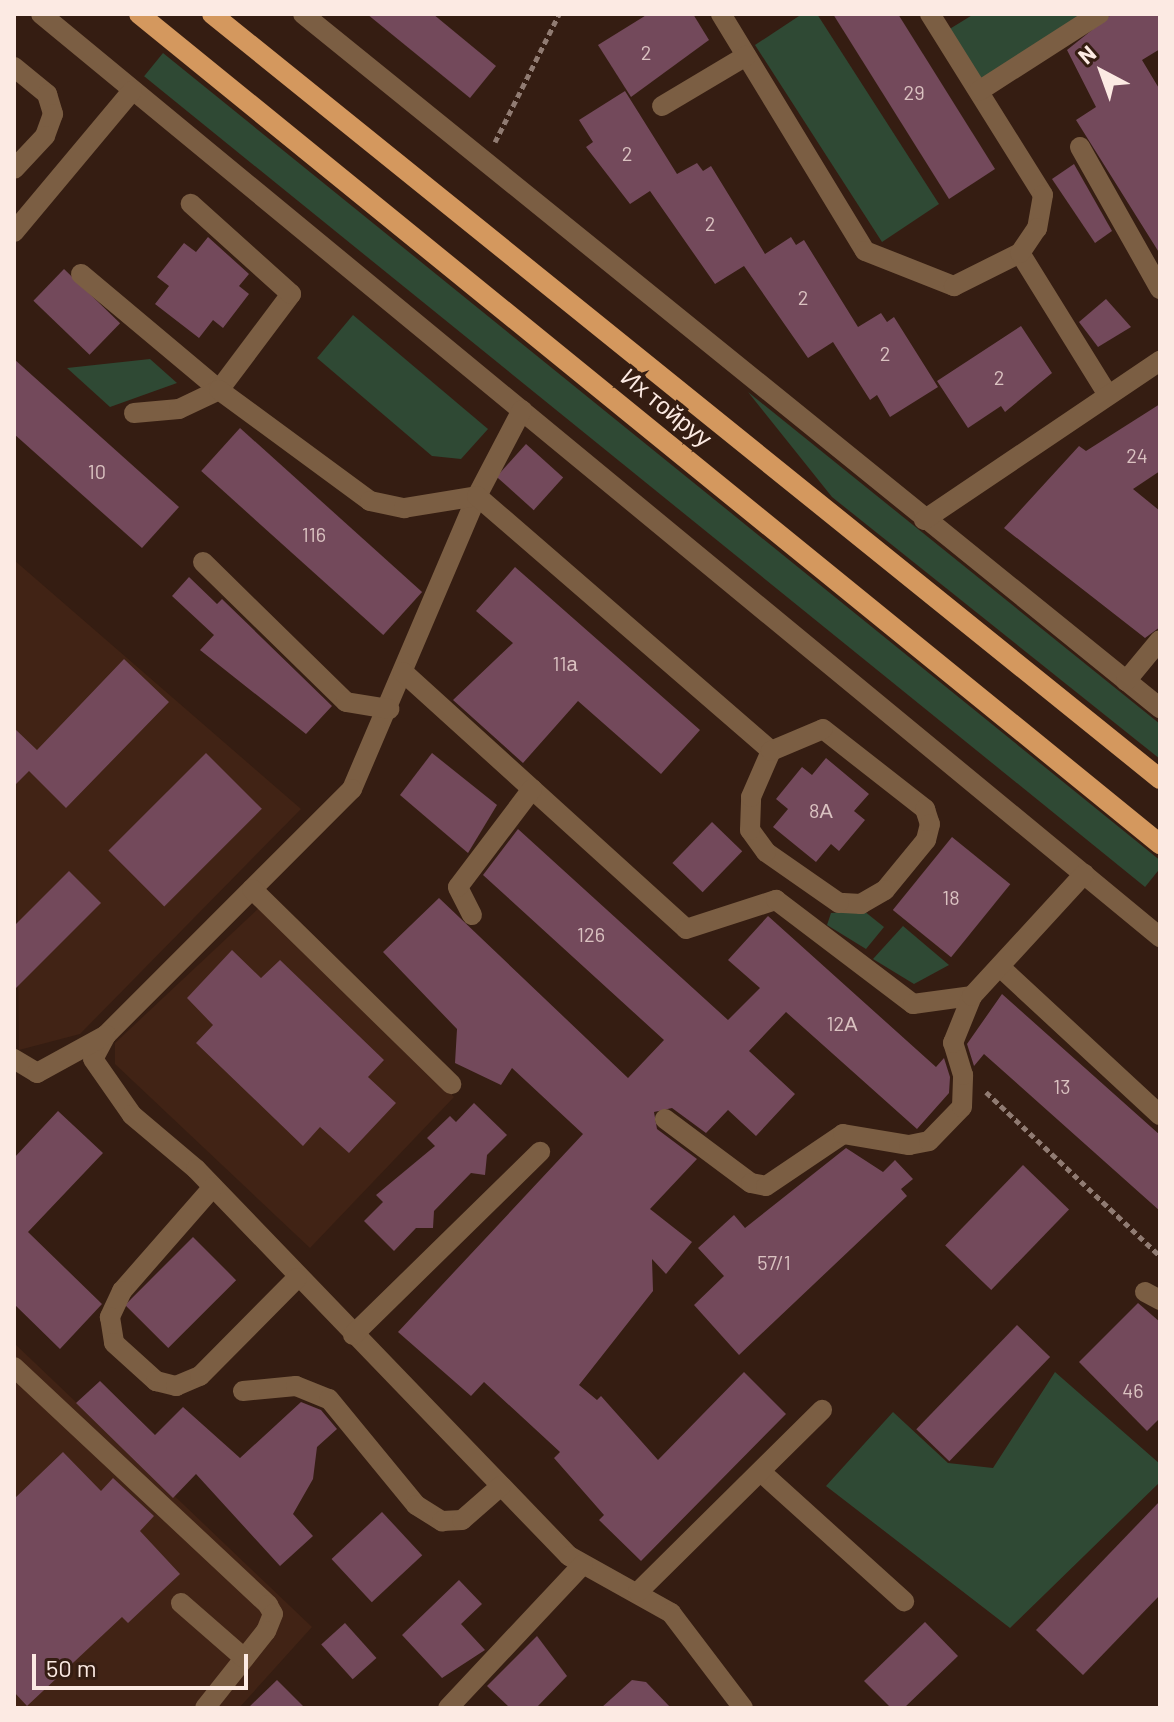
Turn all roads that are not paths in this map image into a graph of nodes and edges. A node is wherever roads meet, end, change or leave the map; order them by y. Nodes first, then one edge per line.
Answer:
1 (41, 14) edge
2 (139, 14) edge
3 (212, 14) edge
4 (303, 14) edge
5 (721, 14) edge
6 (930, 14) edge
7 (1099, 14) edge
8 (746, 56) junction
9 (14, 67) edge
10 (132, 91) junction
11 (979, 91) junction
12 (662, 106) dead end
13 (1080, 147) dead end
14 (14, 169) edge
15 (191, 204) dead end
16 (14, 232) edge
17 (1020, 253) junction
18 (81, 274) dead end
19 (1160, 289) edge
20 (1160, 361) edge
21 (219, 390) junction
22 (1108, 395) junction
23 (522, 410) junction
24 (134, 413) dead end
25 (477, 496) junction
26 (924, 520) junction
27 (203, 562) dead end
28 (1160, 640) edge
29 (403, 672) junction
30 (1126, 681) junction
31 (1160, 708) edge
32 (389, 709) junction
33 (771, 751) junction
34 (1160, 779) edge
35 (532, 789) junction
36 (1160, 844) edge
37 (1084, 874) junction
38 (252, 889) junction
39 (472, 915) dead end
40 (1160, 937) edge
41 (1000, 967) junction
42 (972, 996) junction
43 (106, 1035) junction
44 (14, 1059) edge
45 (451, 1084) dead end
46 (1160, 1115) edge
47 (665, 1119) dead end
48 (540, 1152) dead end
49 (213, 1187) junction
50 (297, 1278) junction
51 (353, 1335) junction
52 (15, 1368) edge
53 (243, 1391) dead end
54 (822, 1410) dead end
55 (761, 1472) junction
56 (501, 1486) junction
57 (583, 1564) junction
58 (638, 1592) junction
59 (904, 1601) dead end
60 (181, 1603) dead end
61 (244, 1658) junction
62 (205, 1708) edge
63 (448, 1708) edge
64 (743, 1708) edge

1 - 10 street
2 - 36 main road, Их тойруу
3 - 34 main road, Их тойруу
4 - 26 street
5 - 8 street
6 - 11 street
7 - 11 street
8 - 12 street
8 - 17 street
9 - 14 street
10 - 16 street
10 - 23 street
11 - 17 street
13 - 19 street
15 - 21 street
17 - 22 street
18 - 21 street
20 - 22 street
21 - 24 street
21 - 25 street
22 - 26 street
23 - 25 street
23 - 37 street
25 - 29 street
25 - 33 street
26 - 30 street
27 - 32 street
28 - 30 street
29 - 32 street
29 - 35 street
30 - 31 street
32 - 38 street
33 - 33 street
35 - 39 street
35 - 42 street
37 - 40 street
37 - 41 street
38 - 43 street
38 - 45 street
41 - 42 street
41 - 46 street
42 - 47 street
43 - 44 street
43 - 49 street
48 - 51 street
49 - 50 street
49 - 50 street
50 - 51 street
51 - 56 street
52 - 61 street
53 - 56 street
54 - 55 street
55 - 58 street
55 - 59 street
56 - 57 street
57 - 58 street
57 - 63 street
58 - 64 street
60 - 61 street
61 - 62 street

